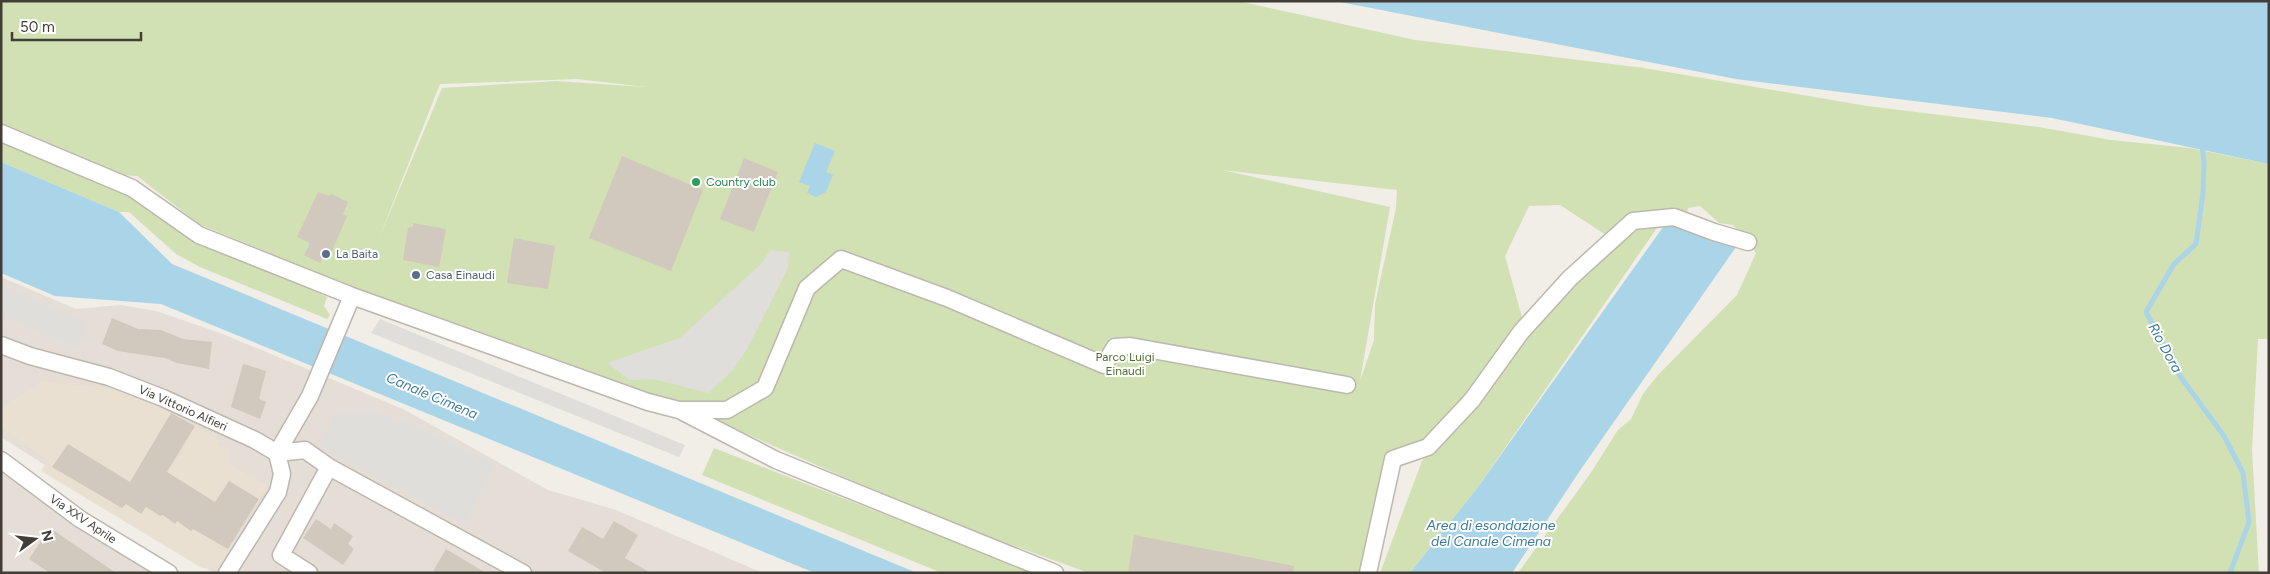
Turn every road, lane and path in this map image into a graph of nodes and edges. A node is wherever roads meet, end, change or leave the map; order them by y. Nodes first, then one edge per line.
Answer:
1 (1, 133) edge
2 (1748, 242) dead end
3 (352, 296) junction
4 (1, 345) edge
5 (1, 356) edge
6 (30, 356) junction
7 (1347, 385) dead end
8 (678, 410) junction
9 (277, 453) junction
10 (1, 460) edge
11 (329, 467) junction
12 (169, 573) edge
13 (227, 573) edge
14 (309, 573) edge
15 (523, 573) edge
16 (1055, 573) edge
17 (1368, 573) edge

1 - 3 street
2 - 17 street
3 - 8 street
3 - 9 street
4 - 6 street, Via Vittorio Alfieri
5 - 6 street, Via Vittorio Alfieri
6 - 9 street, Via Vittorio Alfieri
7 - 8 street
8 - 16 street
9 - 11 street
9 - 13 street
10 - 12 street, Via XXV Aprile
11 - 14 street
11 - 15 street

